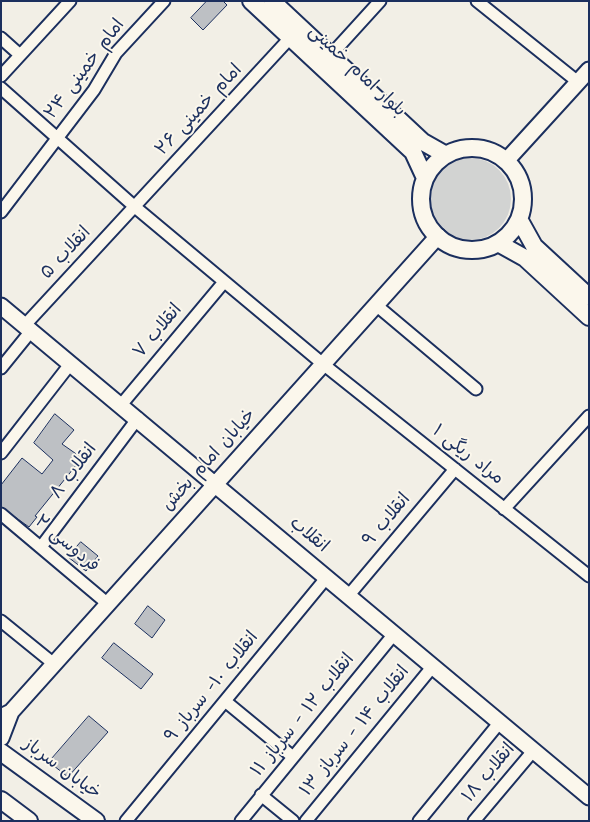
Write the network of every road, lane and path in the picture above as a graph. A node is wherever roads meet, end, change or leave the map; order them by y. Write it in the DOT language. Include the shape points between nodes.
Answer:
graph roads {
  1 [pos="70,1"];
  2 [pos="164,1"];
  3 [pos="251,1"];
  4 [pos="272,1"];
  5 [pos="380,1"];
  6 [pos="477,1"];
  7 [pos="1,38"];
  8 [pos="290,38"];
  9 [pos="20,55"];
  10 [pos="330,56"];
  11 [pos="589,70"];
  12 [pos="1,76"];
  13 [pos="578,82"];
  14 [pos="1,88"];
  15 [pos="58,138"];
  16 [pos="446,155"];
  17 [pos="506,161"];
  18 [pos="425,178"];
  19 [pos="134,207"];
  20 [pos="1,212"];
  21 [pos="519,219"];
  22 [pos="438,236"];
  23 [pos="498,243"];
  24 [pos="224,282"];
  25 [pos="589,297"];
  26 [pos="376,305"];
  27 [pos="1,306"];
  28 [pos="589,317"];
  29 [pos="28,328"];
  30 [pos="71,363"];
  31 [pos="323,364"];
  32 [pos="1,368"];
  33 [pos="476,389"];
  34 [pos="121,405"];
  35 [pos="589,416"];
  36 [pos="138,418"];
  37 [pos="1,453"];
  38 [pos="454,469"];
  39 [pos="216,483"];
  40 [pos="504,508"];
  41 [pos="1,514"];
  42 [pos="41,547"];
  43 [pos="589,576"];
  44 [pos="327,577"];
  45 [pos="349,595"];
  46 [pos="108,604"];
  47 [pos="1,621"];
  48 [pos="394,634"];
  49 [pos="54,664"];
  50 [pos="433,666"];
  51 [pos="225,701"];
  52 [pos="6,715"];
  53 [pos="500,722"];
  54 [pos="1,738"];
  55 [pos="533,750"];
  56 [pos="1,752"];
  57 [pos="293,757"];
  58 [pos="261,795"];
  59 [pos="589,797"];
  60 [pos="1,800"];
  61 [pos="30,821"];
  62 [pos="96,821"];
  63 [pos="126,821"];
  64 [pos="240,821"];
  65 [pos="293,821"];
  66 [pos="306,821"];
  67 [pos="419,821"];
  68 [pos="474,821"];
  1 -- 9 [label="street"];
  2 -- 15 [label="street, امام خمینی ۲۴" via="116,53 94,90"];
  3 -- 8 [label="main road, بلوار امام خمینی"];
  4 -- 10 [label="main road, بلوار امام خمینی"];
  5 -- 10 [label="street"];
  6 -- 13 [label="street"];
  7 -- 9 [label="street"];
  8 -- 18 [label="main road, بلوار امام خمینی" via="412,152"];
  8 -- 19 [label="street, امام خمینی ۲۶"];
  9 -- 12 [label="street"];
  10 -- 16 [label="main road, بلوار امام خمینی" via="423,142"];
  11 -- 13 [label="street"];
  13 -- 17 [label="street"];
  14 -- 15 [label="street, مراد ریگی ۱"];
  15 -- 19 [label="street, مراد ریگی ۱"];
  15 -- 20 [label="street, امام خمینی ۲۴"];
  16 -- 17 [label="main road" via="461,149 477,148 493,152"];
  16 -- 18 [label="main road" via="434,164"];
  17 -- 21 [label="main road" via="522,188 523,204"];
  18 -- 22 [label="main road" via="421,193 422,209"];
  19 -- 24 [label="street, مراد ریگی ۱"];
  19 -- 29 [label="street, انقلاب ۵"];
  21 -- 23 [label="main road"];
  21 -- 25 [label="main road" via="534,246"];
  22 -- 23 [label="main road" via="451,245 467,249"];
  22 -- 26 [label="street, خیابان امام بخش"];
  23 -- 28 [label="main road" via="525,258"];
  24 -- 31 [label="street, مراد ریگی ۱"];
  24 -- 34 [label="street, انقلاب ۷"];
  26 -- 31 [label="street, خیابان امام بخش"];
  26 -- 33 [label="street"];
  27 -- 29 [label="street, انقلاب"];
  29 -- 30 [label="street, انقلاب"];
  29 -- 32 [label="street, انقلاب ۵"];
  30 -- 34 [label="street, انقلاب"];
  30 -- 37 [label="street"];
  31 -- 38 [label="street, مراد ریگی ۱"];
  31 -- 39 [label="street, خیابان امام بخش"];
  34 -- 36 [label="street, انقلاب"];
  35 -- 40 [label="street"];
  36 -- 39 [label="street, انقلاب"];
  36 -- 42 [label="street, انقلاب ۸"];
  38 -- 40 [label="street, مراد ریگی ۱"];
  38 -- 45 [label="street, انقلاب ۹"];
  39 -- 44 [label="street, انقلاب"];
  39 -- 46 [label="street, خیابان امام بخش"];
  40 -- 43 [label="street, مراد ریگی ۱"];
  41 -- 42 [label="street, فردوسی ۲"];
  42 -- 46 [label="street, فردوسی ۲"];
  44 -- 45 [label="street, انقلاب"];
  44 -- 51 [label="street, انقلاب ۱۰- سرباز ۹"];
  45 -- 48 [label="street, انقلاب"];
  46 -- 49 [label="street, خیابان امام بخش"];
  47 -- 49 [label="street"];
  48 -- 50 [label="street, انقلاب"];
  48 -- 57 [label="street, انقلاب ۱۲ - سرباز ۱۱"];
  49 -- 52 [label="street, خیابان امام بخش"];
  50 -- 53 [label="street, انقلاب"];
  50 -- 66 [label="street, انقلاب ۱۴ - سرباز ۱۳"];
  51 -- 57 [label="street"];
  51 -- 63 [label="street, انقلاب ۱۰- سرباز ۹"];
  52 -- 54 [label="street"];
  53 -- 55 [label="street, انقلاب"];
  53 -- 67 [label="street"];
  55 -- 59 [label="street, انقلاب"];
  55 -- 68 [label="street, انقلاب ۱۸"];
  56 -- 62 [label="main road, خیابان سرباز"];
  57 -- 58 [label="street, انقلاب ۱۲ - سرباز ۱۱"];
  58 -- 64 [label="street, انقلاب ۱۲ - سرباز ۱۱"];
  58 -- 65 [label="street"];
  60 -- 61 [label="main road"];
}
